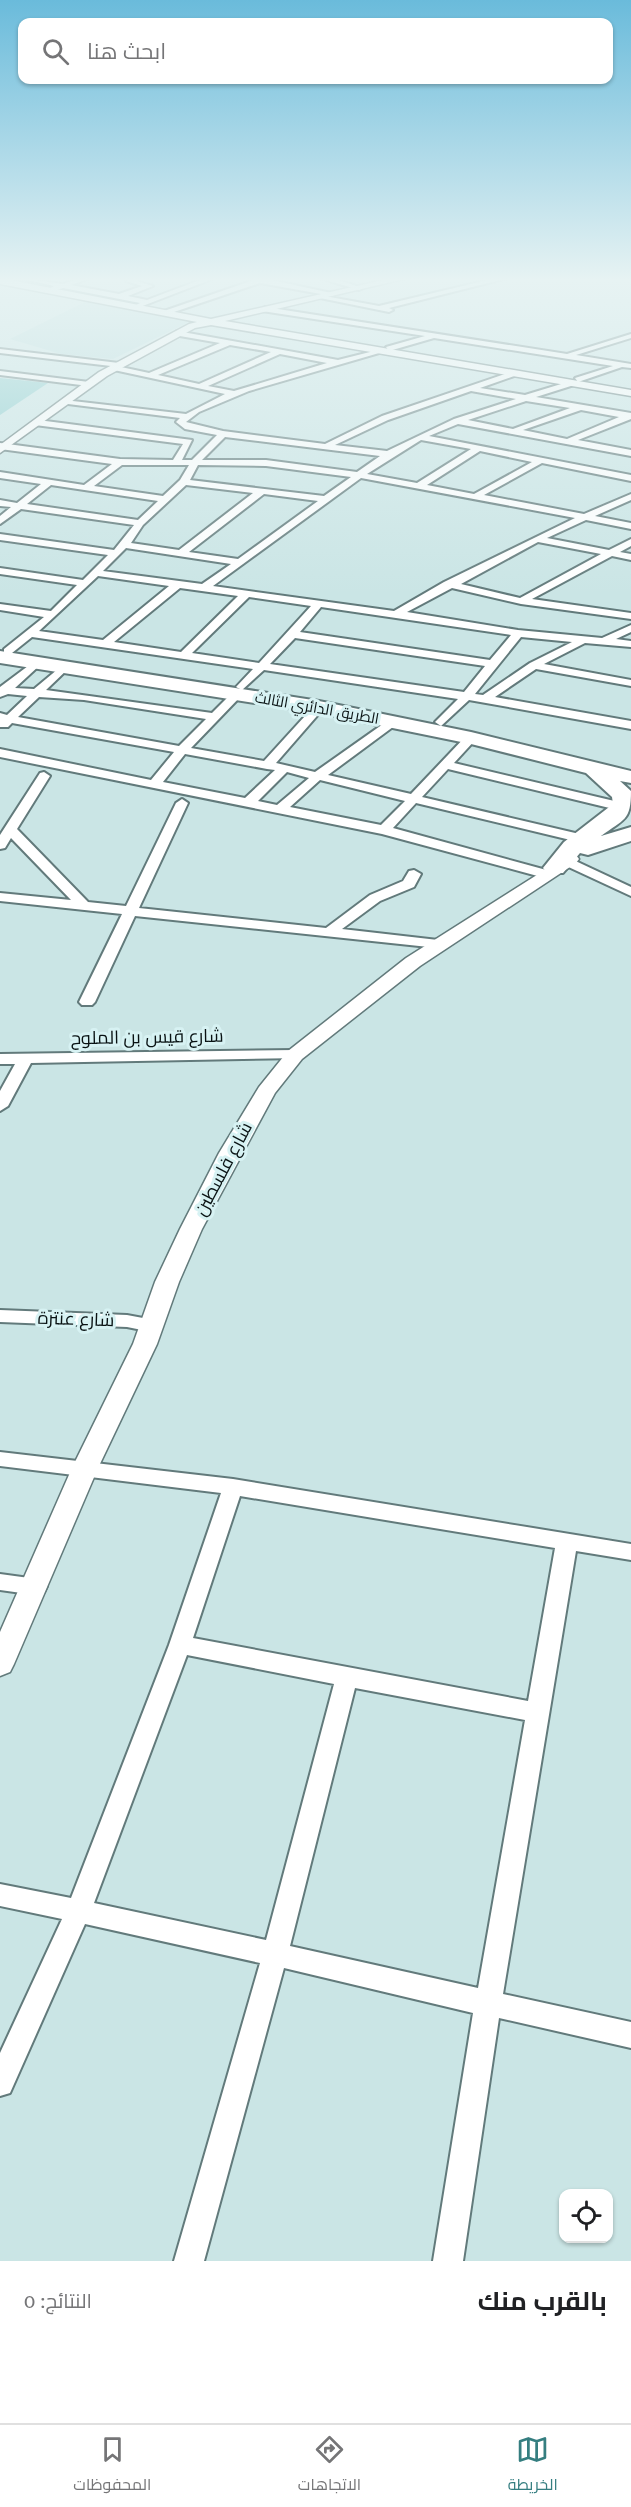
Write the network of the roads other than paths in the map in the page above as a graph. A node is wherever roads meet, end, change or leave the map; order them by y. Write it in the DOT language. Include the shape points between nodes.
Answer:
graph roads {
  1 [pos="85,384"];
  2 [pos="89,384"];
  3 [pos="187,384"];
  4 [pos="206,384"];
  5 [pos="269,384"];
  6 [pos="482,384"];
  7 [pos="567,384"];
  8 [pos="589,384"];
  9 [pos="200,386"];
  10 [pos="469,388"];
  11 [pos="631,391"];
  12 [pos="236,394"];
  13 [pos="524,398"];
  14 [pos="64,403"];
  15 [pos="580,407"];
  16 [pos="186,416"];
  17 [pos="630,416"];
  18 [pos="457,421"];
  19 [pos="38,423"];
  20 [pos="202,430"];
  21 [pos="514,431"];
  22 [pos="223,434"];
  23 [pos="419,436"];
  24 [pos="569,441"];
  25 [pos="189,442"];
  26 [pos="328,445"];
  27 [pos="1,448"];
  28 [pos="479,448"];
  29 [pos="388,454"];
  30 [pos="631,455"];
  31 [pos="542,460"];
  32 [pos="196,461"];
  33 [pos="620,461"];
  34 [pos="120,462"];
  35 [pos="175,463"];
  36 [pos="609,466"];
  37 [pos="598,471"];
  38 [pos="0,475"];
  39 [pos="360,475"];
  40 [pos="631,478"];
  41 [pos="49,482"];
  42 [pos="184,482"];
  43 [pos="419,486"];
  44 [pos="87,488"];
  45 [pos="262,491"];
  46 [pos="476,496"];
  47 [pos="631,497"];
  48 [pos="164,499"];
  49 [pos="327,499"];
  50 [pos="0,503"];
  51 [pos="18,506"];
  52 [pos="586,517"];
  53 [pos="0,521"];
  54 [pos="140,523"];
  55 [pos="631,526"];
  56 [pos="0,537"];
  57 [pos="537,539"];
  58 [pos="631,542"];
  59 [pos="120,549"];
  60 [pos="181,552"];
  61 [pos="611,552"];
  62 [pos="631,556"];
  63 [pos="240,562"];
  64 [pos="0,571"];
  65 [pos="96,573"];
  66 [pos="85,583"];
  67 [pos="447,584"];
  68 [pos="177,585"];
  69 [pos="205,587"];
  70 [pos="246,593"];
  71 [pos="521,601"];
  72 [pos="319,603"];
  73 [pos="0,607"];
  74 [pos="396,614"];
  75 [pos="53,615"];
  76 [pos="631,616"];
  77 [pos="631,628"];
  78 [pos="30,633"];
  79 [pos="518,633"];
  80 [pos="292,634"];
  81 [pos="583,640"];
  82 [pos="602,642"];
  83 [pos="105,644"];
  84 [pos="631,644"];
  85 [pos="3,653"];
  86 [pos="184,656"];
  87 [pos="36,663"];
  88 [pos="492,664"];
  89 [pos="534,664"];
  90 [pos="263,666"];
  91 [pos="64,667"];
  92 [pos="631,683"];
  93 [pos="239,691"];
  94 [pos="2,692"];
  95 [pos="34,693"];
  96 [pos="466,697"];
  97 [pos="485,699"];
  98 [pos="319,707"];
  99 [pos="216,717"];
  100 [pos="3,722"];
  101 [pos="393,722"];
  102 [pos="441,723"];
  103 [pos="631,725"];
  104 [pos="471,738"];
  105 [pos="182,750"];
  106 [pos="0,753"];
  107 [pos="267,765"];
  108 [pos="447,765"];
  109 [pos="590,766"];
  110 [pos="284,768"];
  111 [pos="631,768"];
  112 [pos="319,775"];
  113 [pos="44,776"];
  114 [pos="631,777"];
  115 [pos="156,782"];
  116 [pos="415,797"];
  117 [pos="250,801"];
  118 [pos="182,803"];
  119 [pos="282,808"];
  120 [pos="627,816"];
  121 [pos="11,830"];
  122 [pos="384,830"];
  123 [pos="631,834"];
  124 [pos="585,843"];
  125 [pos="0,845"];
  126 [pos="556,868"];
  127 [pos="414,874"];
  128 [pos="629,889"];
  129 [pos="0,897"];
  130 [pos="83,906"];
  131 [pos="130,910"];
  132 [pos="329,932"];
  133 [pos="438,944"];
  134 [pos="87,1002"];
  135 [pos="295,1055"];
  136 [pos="0,1059"];
  137 [pos="25,1059"];
  138 [pos="0,1106"];
  139 [pos="0,1316"];
  140 [pos="152,1326"];
  141 [pos="0,1459"];
  142 [pos="86,1468"];
  143 [pos="233,1487"];
  144 [pos="567,1542"];
  145 [pos="631,1552"];
  146 [pos="0,1582"];
  147 [pos="36,1586"];
  148 [pos="180,1645"];
  149 [pos="0,1664"];
  150 [pos="347,1676"];
  151 [pos="538,1713"];
  152 [pos="0,1895"];
  153 [pos="79,1910"];
  154 [pos="276,1952"];
  155 [pos="488,2004"];
  156 [pos="631,2035"];
  157 [pos="0,2083"];
  158 [pos="189,2261"];
  159 [pos="448,2261"];
  1 -- 2 [label="street"];
  2 -- 14 [label="street"];
  3 -- 9 [label="street"];
  4 -- 9 [label="street"];
  5 -- 12 [label="street"];
  6 -- 10 [label="street"];
  7 -- 13 [label="street"];
  8 -- 11 [label="street"];
  9 -- 12 [label="street"];
  10 -- 13 [label="street"];
  10 -- 26 [label="street" via="385,418"];
  12 -- 16 [label="street"];
  13 -- 15 [label="street"];
  13 -- 18 [label="street"];
  14 -- 16 [label="street"];
  14 -- 19 [label="street"];
  15 -- 17 [label="street"];
  15 -- 21 [label="street"];
  16 -- 20 [label="street" via="180,422 182,425"];
  17 -- 24 [label="street"];
  18 -- 21 [label="street"];
  18 -- 23 [label="street"];
  19 -- 25 [label="street"];
  19 -- 27 [label="street"];
  20 -- 22 [label="street"];
  20 -- 25 [label="street"];
  21 -- 24 [label="street"];
  22 -- 26 [label="street"];
  22 -- 32 [label="street"];
  23 -- 28 [label="street"];
  23 -- 29 [label="street"];
  24 -- 30 [label="street"];
  25 -- 35 [label="street"];
  26 -- 29 [label="street"];
  27 -- 34 [label="street"];
  28 -- 31 [label="street"];
  28 -- 43 [label="street"];
  29 -- 39 [label="street"];
  30 -- 33 [label="street"];
  31 -- 37 [label="street"];
  31 -- 46 [label="street"];
  32 -- 35 [label="street"];
  32 -- 39 [label="street" via="267,463"];
  32 -- 42 [label="street"];
  34 -- 35 [label="street"];
  34 -- 44 [label="street"];
  36 -- 37 [label="street"];
  37 -- 40 [label="street"];
  38 -- 41 [label="street"];
  39 -- 43 [label="street"];
  39 -- 49 [label="street"];
  41 -- 44 [label="street"];
  41 -- 51 [label="street"];
  42 -- 45 [label="street"];
  42 -- 48 [label="street"];
  43 -- 46 [label="street"];
  44 -- 48 [label="street"];
  45 -- 49 [label="street"];
  45 -- 60 [label="street"];
  46 -- 52 [label="street"];
  47 -- 52 [label="street"];
  48 -- 54 [label="street"];
  49 -- 63 [label="street"];
  50 -- 51 [label="street"];
  51 -- 53 [label="street"];
  51 -- 54 [label="street"];
  52 -- 55 [label="street"];
  52 -- 57 [label="street"];
  54 -- 59 [label="street"];
  56 -- 59 [label="street"];
  57 -- 61 [label="street"];
  57 -- 67 [label="street"];
  58 -- 61 [label="street"];
  59 -- 60 [label="street"];
  59 -- 65 [label="street"];
  60 -- 63 [label="street"];
  61 -- 62 [label="street"];
  61 -- 71 [label="street"];
  63 -- 69 [label="street"];
  64 -- 66 [label="street"];
  65 -- 66 [label="street"];
  65 -- 68 [label="street"];
  66 -- 75 [label="street"];
  67 -- 71 [label="street"];
  67 -- 74 [label="street"];
  68 -- 69 [label="street"];
  68 -- 83 [label="street"];
  69 -- 70 [label="street"];
  70 -- 72 [label="street"];
  70 -- 86 [label="street"];
  71 -- 76 [label="street"];
  72 -- 74 [label="street"];
  72 -- 80 [label="street"];
  73 -- 75 [label="street"];
  74 -- 79 [label="street"];
  75 -- 78 [label="street"];
  77 -- 82 [label="street"];
  78 -- 83 [label="street"];
  78 -- 85 [label="street"];
  79 -- 81 [label="street"];
  79 -- 88 [label="street"];
  80 -- 88 [label="street"];
  80 -- 90 [label="street"];
  81 -- 82 [label="street"];
  81 -- 89 [label="street"];
  82 -- 84 [label="street"];
  83 -- 86 [label="street"];
  85 -- 87 [label="highway, الطريق الدائري الثالث"];
  85 -- 93 [label="highway, الطريق الدائري الثالث"];
  86 -- 90 [label="street"];
  87 -- 91 [label="highway, الطريق الدائري الثالث"];
  87 -- 94 [label="street"];
  88 -- 96 [label="street"];
  89 -- 92 [label="street"];
  89 -- 97 [label="street"];
  90 -- 93 [label="street"];
  90 -- 96 [label="street"];
  91 -- 93 [label="highway, الطريق الدائري الثالث"];
  91 -- 95 [label="street"];
  93 -- 98 [label="highway, الطريق الدائري الثالث"];
  93 -- 99 [label="street"];
  93 -- 102 [label="highway, الطريق الدائري الثالث"];
  94 -- 95 [label="street"];
  95 -- 99 [label="street"];
  95 -- 100 [label="street"];
  96 -- 97 [label="street"];
  96 -- 102 [label="street"];
  97 -- 103 [label="street"];
  98 -- 101 [label="highway, الطريق الدائري الثالث"];
  98 -- 107 [label="street"];
  99 -- 105 [label="street"];
  100 -- 105 [label="street"];
  101 -- 104 [label="highway, الطريق الدائري الثالث"];
  101 -- 112 [label="street"];
  102 -- 111 [label="highway, الطريق الدائري الثالث"];
  104 -- 108 [label="street"];
  104 -- 109 [label="highway, الطريق الدائري الثالث"];
  105 -- 107 [label="street"];
  105 -- 115 [label="street"];
  106 -- 115 [label="street"];
  107 -- 110 [label="street"];
  108 -- 116 [label="street"];
  108 -- 120 [label="street"];
  109 -- 114 [label="highway, الطريق الدائري الثالث"];
  109 -- 120 [label="highway" via="623,795"];
  110 -- 112 [label="street"];
  110 -- 117 [label="street"];
  112 -- 116 [label="street"];
  112 -- 119 [label="street"];
  113 -- 121 [label="street"];
  115 -- 117 [label="street"];
  116 -- 122 [label="street"];
  116 -- 124 [label="street"];
  117 -- 119 [label="street"];
  118 -- 131 [label="street"];
  119 -- 122 [label="street"];
  120 -- 124 [label="highway"];
  121 -- 125 [label="street"];
  121 -- 130 [label="street"];
  122 -- 126 [label="street"];
  123 -- 124 [label="highway"];
  124 -- 126 [label="highway"];
  126 -- 128 [label="street"];
  126 -- 133 [label="street, شارع فلسطين"];
  127 -- 132 [label="street" via="409,884 375,898"];
  129 -- 130 [label="street"];
  130 -- 131 [label="street"];
  131 -- 132 [label="street"];
  131 -- 134 [label="street"];
  132 -- 133 [label="street"];
  133 -- 135 [label="street, شارع فلسطين"];
  135 -- 137 [label="street, شارع قيس بن الملوح"];
  135 -- 140 [label="street, شارع فلسطين" via="266,1091 230,1153 167,1282"];
  136 -- 137 [label="street, شارع قيس بن الملوح"];
  137 -- 138 [label="street"];
  139 -- 140 [label="street, شارع عنترة" via="127,1321"];
  140 -- 142 [label="street, شارع فلسطين"];
  141 -- 142 [label="street"];
  142 -- 143 [label="street"];
  142 -- 147 [label="street, شارع فلسطين"];
  143 -- 144 [label="street"];
  143 -- 148 [label="street"];
  144 -- 145 [label="street"];
  144 -- 151 [label="street"];
  146 -- 147 [label="street"];
  147 -- 149 [label="street, شارع فلسطين"];
  148 -- 150 [label="street"];
  148 -- 153 [label="street"];
  150 -- 151 [label="street"];
  150 -- 154 [label="street"];
  151 -- 155 [label="street"];
  152 -- 153 [label="street"];
  153 -- 154 [label="street"];
  153 -- 157 [label="street"];
  154 -- 155 [label="street"];
  154 -- 158 [label="street"];
  155 -- 156 [label="street"];
  155 -- 159 [label="street"];
}
